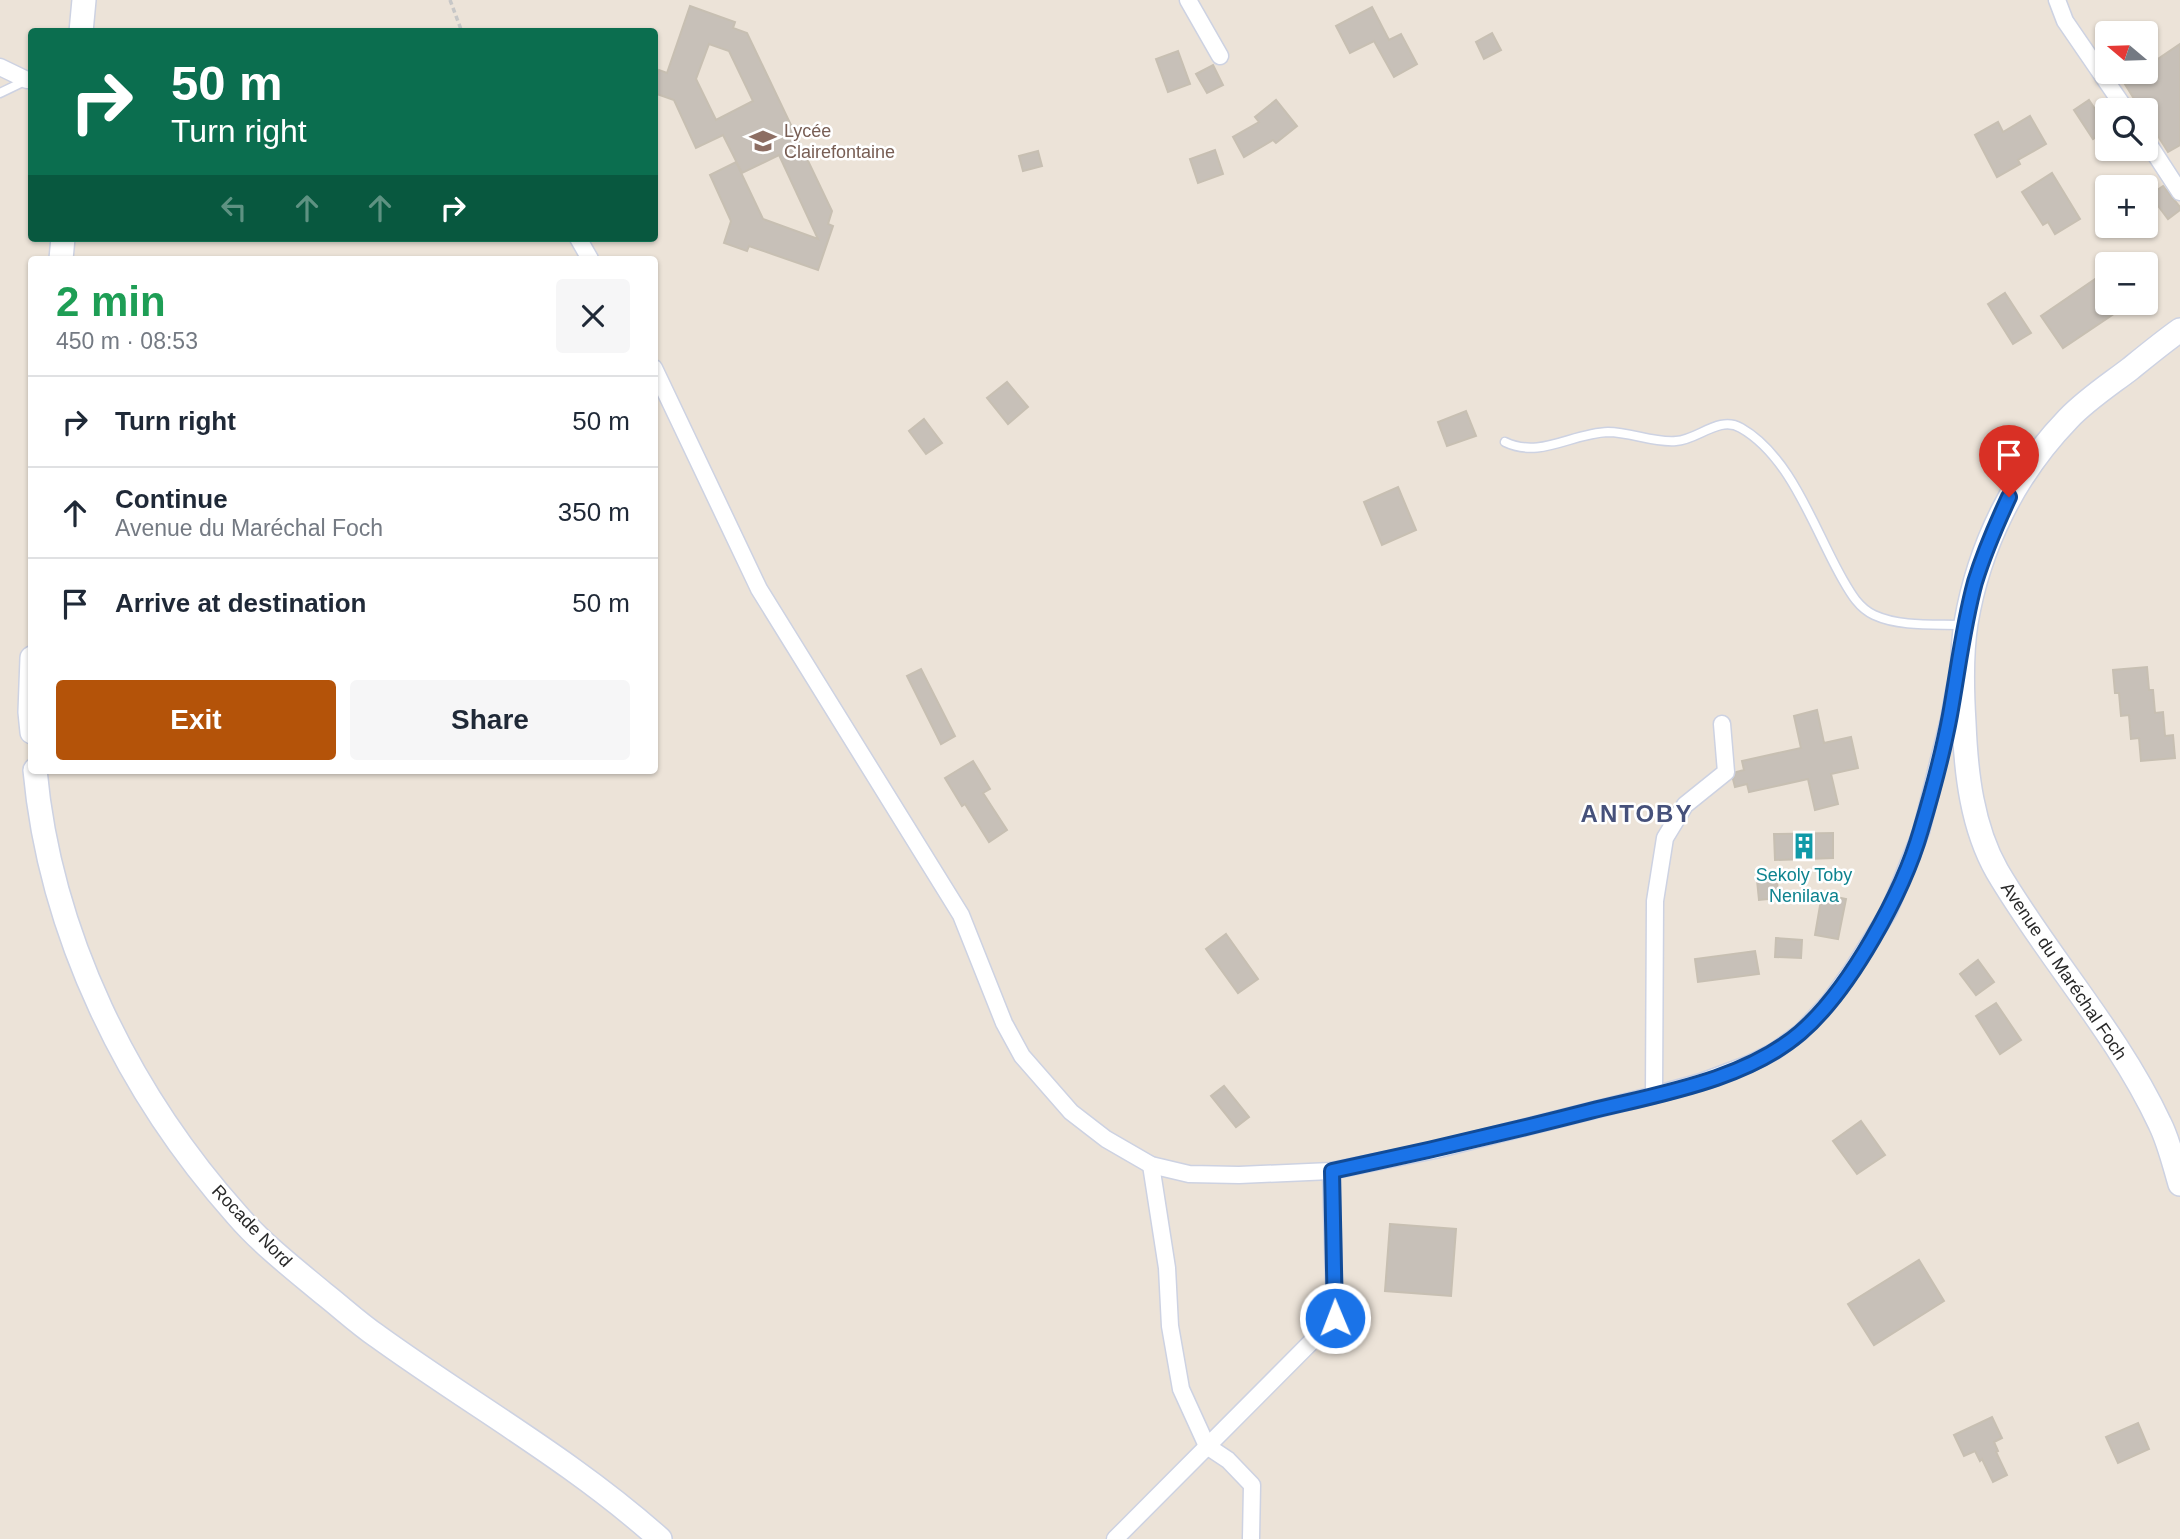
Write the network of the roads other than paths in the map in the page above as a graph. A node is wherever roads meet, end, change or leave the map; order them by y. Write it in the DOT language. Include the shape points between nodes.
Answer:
graph roads {
  1 [pos="84,0"];
  2 [pos="1188,0"];
  3 [pos="2057,0"];
  4 [pos="81,28"];
  5 [pos="1220,56"];
  6 [pos="0,67"];
  7 [pos="28,80"];
  8 [pos="28,80"];
  9 [pos="0,93"];
  10 [pos="2118,98"];
  11 [pos="2158,158"];
  12 [pos="2180,192"];
  13 [pos="2180,330"];
  14 [pos="658,376"];
  15 [pos="1505,442"];
  16 [pos="1966,625"];
  17 [pos="1722,724"];
  18 [pos="35,774"];
  19 [pos="1654,1095"];
  20 [pos="1151,1165"];
  21 [pos="1332,1171"];
  22 [pos="2180,1184"];
  23 [pos="1207,1446"];
  24 [pos="660,1539"];
  25 [pos="1115,1539"];
  26 [pos="1251,1539"];
  1 -- 4 [label="main road"];
  2 -- 5 [label="street"];
  3 -- 10 [label="street" via="2065,20"];
  6 -- 7 [label="street"];
  8 -- 9 [label="lane"];
  11 -- 12 [label="street"];
  13 -- 16 [label="main road, Avenue du Maréchal Foch" via="2070,417 2037,454 2009,497 1987,545"];
  14 -- 20 [label="street" via="759,589 961,915 1003,1023 1021,1056 1071,1112"];
  15 -- 16 [label="lane" via="1524,448 1544,447 1607,432 1675,442 1732,424 1758,440 1787,476 1860,606 1891,621"];
  16 -- 19 [label="street" via="1921,832 1889,911 1852,970 1801,1032 1775,1051 1701,1082"];
  16 -- 22 [label="main road, Avenue du Maréchal Foch" via="1965,752 1983,843 2038,936 2116,1044 2161,1125"];
  17 -- 19 [label="street" via="1726,772 1685,805 1665,838 1655,901"];
  18 -- 24 [label="main road, Rocade Nord" via="58,892 91,987 137,1081 204,1176 281,1258 375,1335 584,1476"];
  19 -- 21 [label="street"];
  20 -- 21 [label="street" via="1189,1174"];
  20 -- 23 [label="street" via="1181,1389"];
  21 -- 23 [label="street" via="1335,1318"];
  23 -- 25 [label="street"];
  23 -- 26 [label="street" via="1252,1485"];
}
